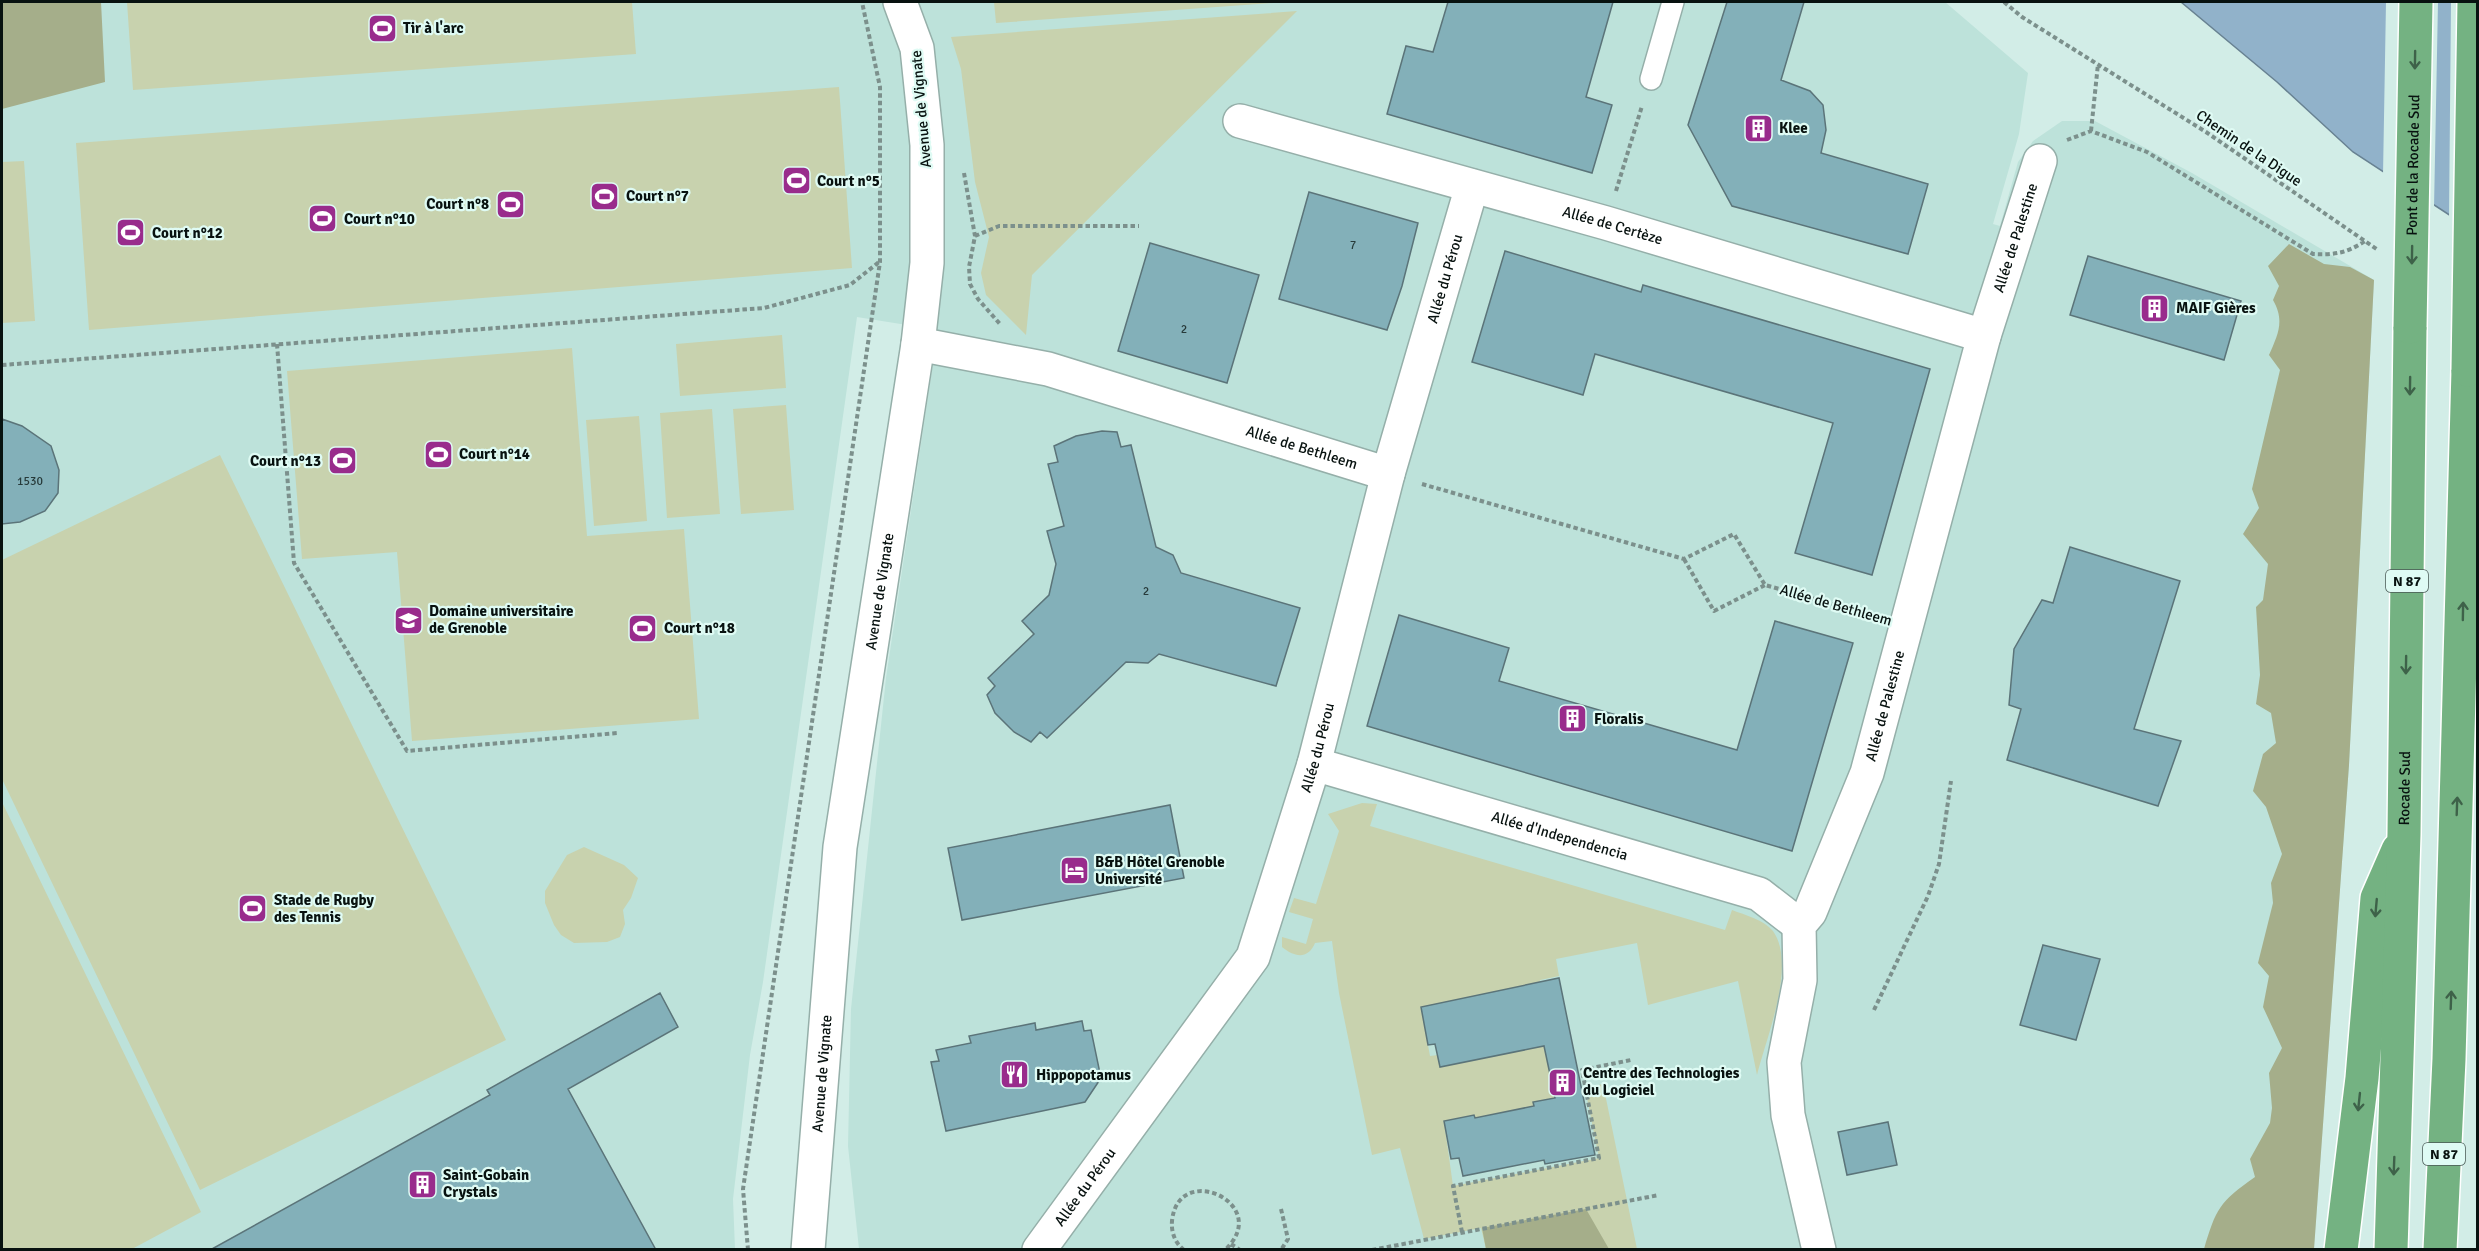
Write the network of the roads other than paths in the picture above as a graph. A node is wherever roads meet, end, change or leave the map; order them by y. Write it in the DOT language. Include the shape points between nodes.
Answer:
graph roads {
  1 [pos="900,2"];
  2 [pos="1673,2"];
  3 [pos="2416,2"];
  4 [pos="2475,2"];
  5 [pos="1651,79"];
  6 [pos="1240,121"];
  7 [pos="2040,160"];
  8 [pos="1472,186"];
  9 [pos="2410,327"];
  10 [pos="1984,336"];
  11 [pos="918,344"];
  12 [pos="1388,474"];
  13 [pos="1314,764"];
  14 [pos="2404,834"];
  15 [pos="1799,925"];
  16 [pos="2449,1059"];
  17 [pos="813,1185"];
  18 [pos="808,1250"];
  19 [pos="833,1250"];
  20 [pos="1039,1250"];
  21 [pos="1819,1250"];
  22 [pos="2341,1250"];
  23 [pos="2391,1250"];
  24 [pos="2440,1250"];
  25 [pos="2454,1250"];
  1 -- 11 [label="street, Avenue de Vignate" via="917,48 927,145 927,263"];
  2 -- 5 [label="lane"];
  3 -- 9 [label="highway, Pont de la Rocade Sud / N 87, one-way, bridge"];
  16 -- 4 [label="highway, N 87, one-way, bridge"];
  6 -- 8 [label="street, Allée de Certèze"];
  7 -- 10 [label="street, Allée de Palestine"];
  8 -- 10 [label="street, Allée de Certèze"];
  8 -- 12 [label="street, Allée du Pérou"];
  9 -- 14 [label="highway, Rocade Sud / N 87, one-way"];
  10 -- 15 [label="street, Allée de Palestine" via="1867,773 1810,912"];
  11 -- 12 [label="street, Allée de Bethleem" via="1047,369"];
  11 -- 17 [label="street, Avenue de Vignate" via="840,847"];
  12 -- 13 [label="street, Allée du Pérou"];
  13 -- 15 [label="street, Allée d'Independencia" via="1759,894"];
  13 -- 20 [label="street, Allée du Pérou" via="1252,957"];
  14 -- 22 [label="highway, one-way" via="2377,898 2362,1078"];
  14 -- 23 [label="highway, Rocade Sud / N 87, one-way"];
  15 -- 21 [label="street" via="1800,980 1785,1062 1786,1083 1788,1115"];
  16 -- 24 [label="highway, N 87"];
  16 -- 25 [label="highway"];
  17 -- 18 [label="street, Avenue de Vignate"];
  17 -- 19 [label="street, Avenue de Vignate"];
}
